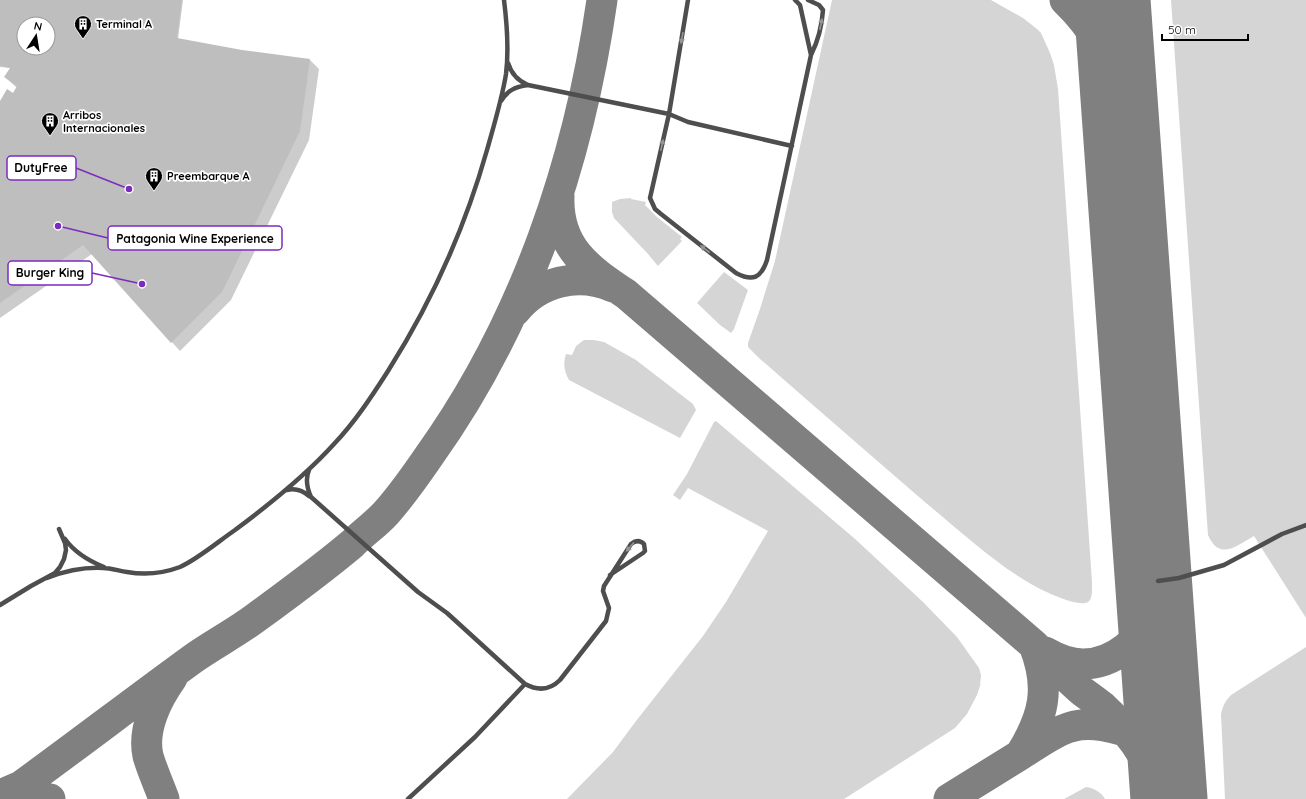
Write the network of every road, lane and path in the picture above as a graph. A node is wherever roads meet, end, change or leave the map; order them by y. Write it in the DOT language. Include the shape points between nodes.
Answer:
graph roads {
  1 [pos="504,0"];
  2 [pos="688,0"];
  3 [pos="795,0"];
  4 [pos="808,0"];
  5 [pos="811,55"];
  6 [pos="507,59"];
  7 [pos="528,85"];
  8 [pos="499,106"];
  9 [pos="669,114"];
  10 [pos="792,146"];
  11 [pos="311,467"];
  12 [pos="286,490"];
  13 [pos="311,496"];
  14 [pos="1306,525"];
  15 [pos="117,569"];
  16 [pos="610,575"];
  17 [pos="47,578"];
  18 [pos="1158,581"];
  19 [pos="0,605"];
  20 [pos="525,684"];
  21 [pos="409,799"];
  1 -- 6 [label="lane"];
  2 -- 9 [label="lane, one-way"];
  3 -- 5 [label="lane" via="800,5"];
  5 -- 4 [label="lane, one-way" via="817,44 823,10"];
  5 -- 10 [label="lane"];
  6 -- 7 [label="lane" via="516,78"];
  6 -- 8 [label="lane"];
  7 -- 8 [label="lane" via="512,90"];
  7 -- 9 [label="lane"];
  8 -- 11 [label="lane" via="468,210 429,298 402,349 356,418 335,444"];
  9 -- 10 [label="lane" via="688,122"];
  10 -- 9 [label="lane, one-way" via="764,269 756,277 744,277 661,214 652,204 650,198"];
  11 -- 12 [label="lane"];
  11 -- 13 [label="lane" via="307,483"];
  12 -- 13 [label="lane" via="298,490"];
  12 -- 15 [label="lane" via="192,561 180,567 138,574"];
  13 -- 20 [label="lane"];
  14 -- 18 [label="lane" via="1282,534 1224,564 1179,578"];
  15 -- 17 [label="lane" via="70,570"];
  15 -- 17 [label="lane" via="104,567 84,557 67,541 59,529 66,543 64,559 55,573"];
  16 -- 16 [label="lane, one-way" via="643,553 644,544 638,541 631,544"];
  16 -- 20 [label="lane" via="603,590 608,601 608,613 598,632 556,684 543,689 531,688"];
  17 -- 19 [label="lane"];
  20 -- 21 [label="lane" via="475,737"];
}
